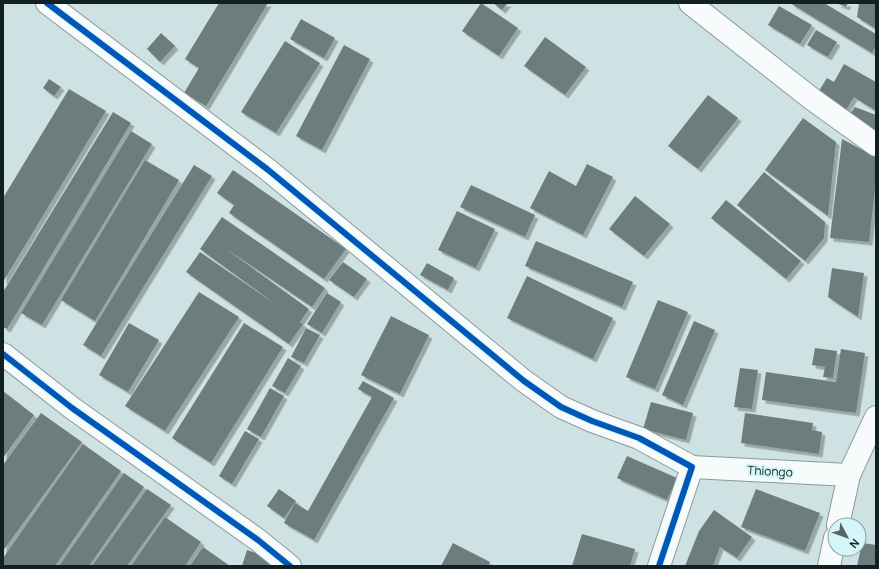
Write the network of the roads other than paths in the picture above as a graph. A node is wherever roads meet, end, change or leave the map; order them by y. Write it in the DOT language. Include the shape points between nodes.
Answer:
graph roads {
  1 [pos="47,3"];
  2 [pos="690,3"];
  3 [pos="876,145"];
  4 [pos="3,354"];
  5 [pos="876,417"];
  6 [pos="692,467"];
  7 [pos="849,475"];
  8 [pos="840,517"];
  9 [pos="290,566"];
  10 [pos="659,566"];
  1 -- 6 [label="street" via="266,170 524,381 562,407 639,438"];
  2 -- 3 [label="street" via="812,99"];
  4 -- 9 [label="street" via="72,408 258,540"];
  5 -- 7 [label="street"];
  6 -- 7 [label="street, Thiongo"];
  6 -- 10 [label="street"];
  7 -- 8 [label="street"];
}
